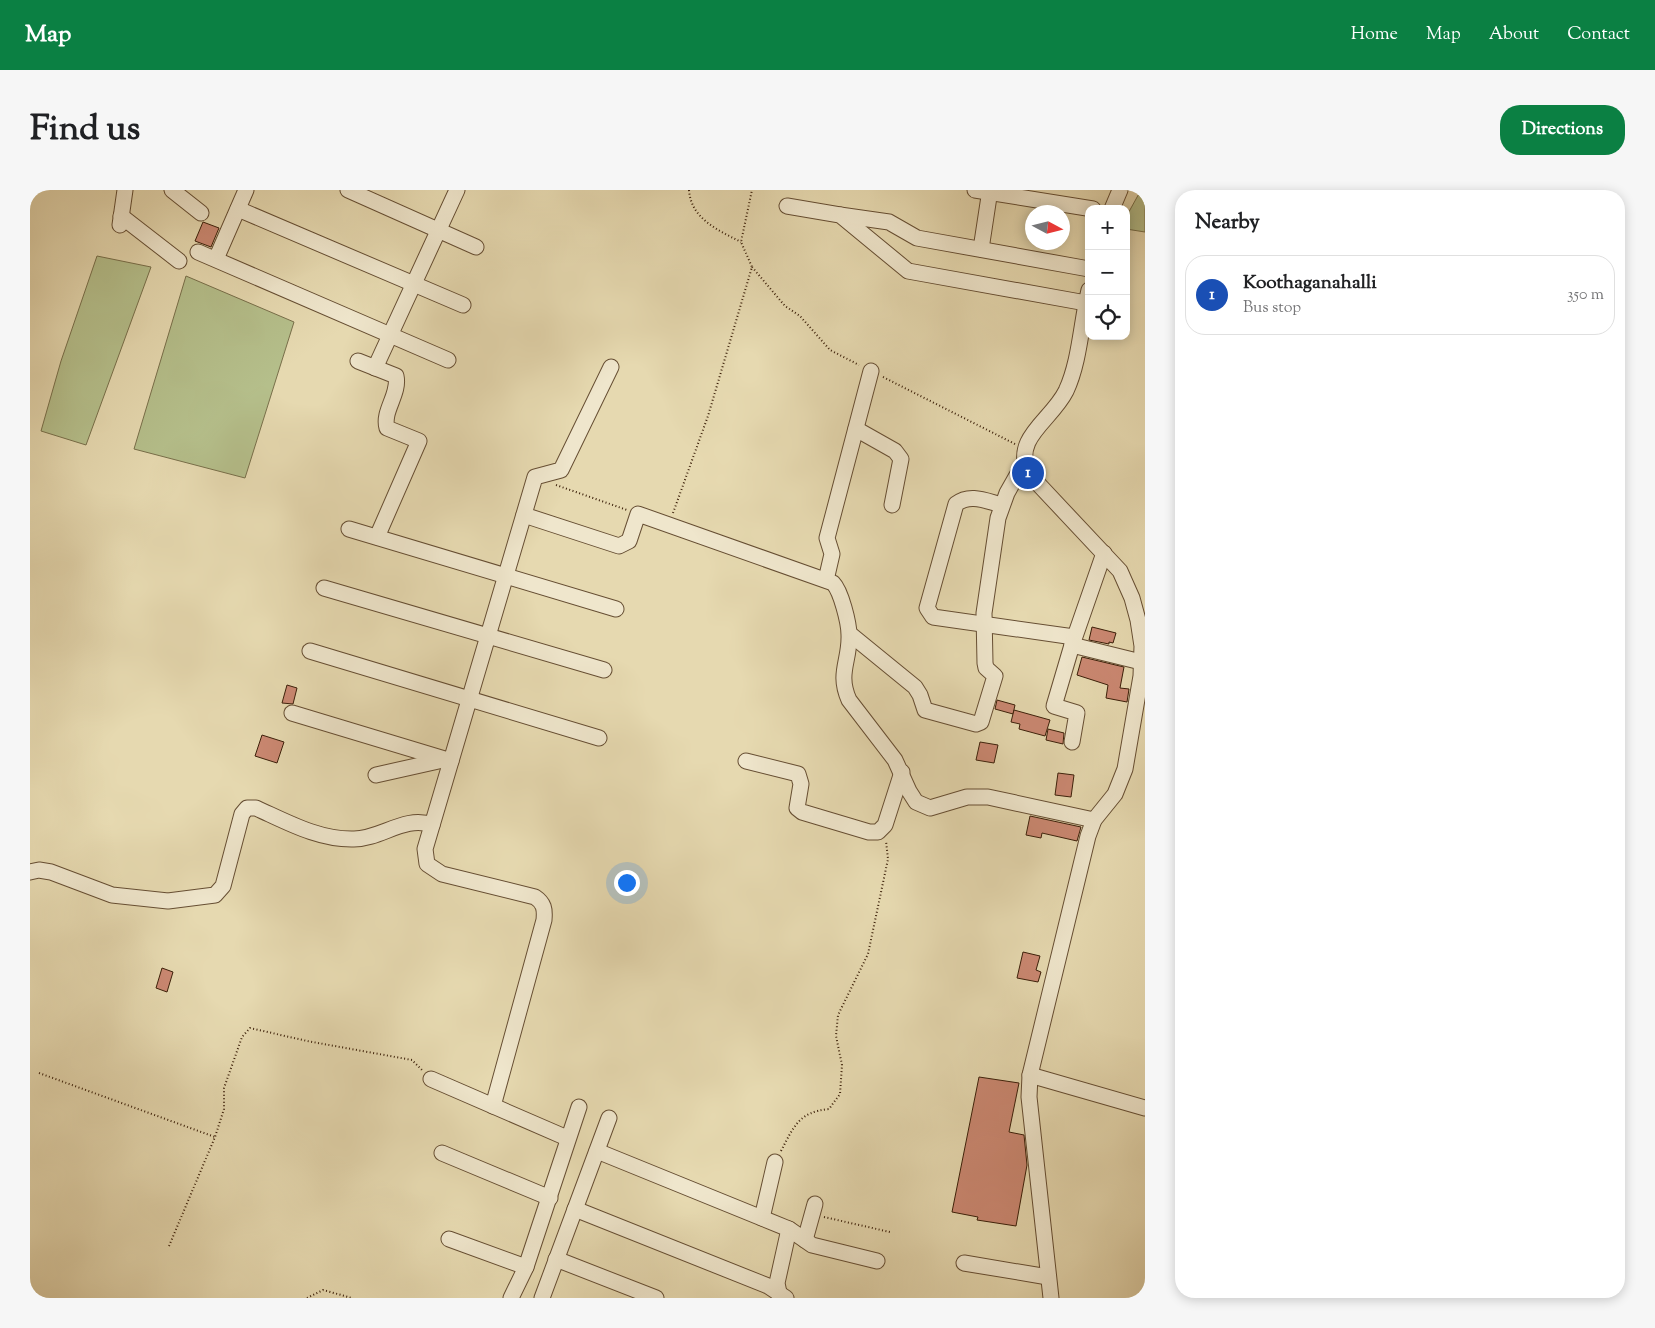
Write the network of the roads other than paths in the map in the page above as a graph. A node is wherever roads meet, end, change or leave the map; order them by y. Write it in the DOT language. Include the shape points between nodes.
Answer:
graph roads {
  1 [pos="125,190"];
  2 [pos="172,190"];
  3 [pos="246,190"];
  4 [pos="348,190"];
  5 [pos="456,190"];
  6 [pos="1120,190"];
  7 [pos="985,191"];
  8 [pos="1114,205"];
  9 [pos="787,206"];
  10 [pos="1085,208"];
  11 [pos="238,209"];
  12 [pos="201,214"];
  13 [pos="840,215"];
  14 [pos="438,230"];
  15 [pos="476,247"];
  16 [pos="981,249"];
  17 [pos="198,252"];
  18 [pos="216,260"];
  19 [pos="178,261"];
  20 [pos="1085,268"];
  21 [pos="414,284"];
  22 [pos="1085,297"];
  23 [pos="463,305"];
  24 [pos="1085,308"];
  25 [pos="390,335"];
  26 [pos="448,360"];
  27 [pos="358,361"];
  28 [pos="611,367"];
  29 [pos="376,368"];
  30 [pos="871,371"];
  31 [pos="856,429"];
  32 [pos="1024,464"];
  33 [pos="892,505"];
  34 [pos="1002,505"];
  35 [pos="524,515"];
  36 [pos="349,528"];
  37 [pos="377,537"];
  38 [pos="1104,553"];
  39 [pos="506,576"];
  40 [pos="826,580"];
  41 [pos="324,588"];
  42 [pos="616,609"];
  43 [pos="1141,616"];
  44 [pos="984,623"];
  45 [pos="850,634"];
  46 [pos="488,636"];
  47 [pos="1073,641"];
  48 [pos="310,651"];
  49 [pos="1141,662"];
  50 [pos="604,670"];
  51 [pos="469,699"];
  52 [pos="292,713"];
  53 [pos="599,738"];
  54 [pos="1072,742"];
  55 [pos="448,760"];
  56 [pos="746,761"];
  57 [pos="902,772"];
  58 [pos="376,775"];
  59 [pos="1094,820"];
  60 [pos="432,825"];
  61 [pos="30,872"];
  62 [pos="1030,1074"];
  63 [pos="431,1078"];
  64 [pos="493,1106"];
  65 [pos="579,1107"];
  66 [pos="1145,1108"];
  67 [pos="609,1118"];
  68 [pos="567,1138"];
  69 [pos="597,1151"];
  70 [pos="442,1153"];
  71 [pos="775,1162"];
  72 [pos="550,1198"];
  73 [pos="575,1209"];
  74 [pos="814,1209"];
  75 [pos="762,1218"];
  76 [pos="789,1229"];
  77 [pos="449,1238"];
  78 [pos="805,1240"];
  79 [pos="556,1258"];
  80 [pos="877,1261"];
  81 [pos="964,1263"];
  82 [pos="526,1267"];
  83 [pos="1048,1277"];
  84 [pos="782,1296"];
  85 [pos="511,1298"];
  86 [pos="542,1298"];
  87 [pos="656,1298"];
  88 [pos="1051,1298"];
  1 -- 19 [label="street" via="120,220"];
  2 -- 12 [label="street"];
  3 -- 11 [label="street"];
  4 -- 14 [label="street"];
  5 -- 14 [label="street"];
  6 -- 8 [label="street"];
  7 -- 10 [label="street"];
  7 -- 16 [label="street"];
  9 -- 13 [label="street"];
  11 -- 18 [label="street"];
  11 -- 21 [label="street"];
  13 -- 16 [label="street" via="889,222 917,238"];
  13 -- 22 [label="street" via="908,271"];
  14 -- 15 [label="street"];
  14 -- 21 [label="street"];
  16 -- 20 [label="street"];
  17 -- 18 [label="street"];
  18 -- 25 [label="street"];
  21 -- 23 [label="street"];
  21 -- 25 [label="street"];
  24 -- 32 [label="street" via="1073,372 1065,392 1024,449"];
  25 -- 26 [label="street"];
  25 -- 29 [label="street"];
  27 -- 29 [label="street"];
  28 -- 35 [label="street" via="561,470 535,477"];
  29 -- 37 [label="street" via="396,376 398,384 385,421 387,428 418,441"];
  30 -- 31 [label="street"];
  31 -- 33 [label="street" via="895,451 900,459"];
  31 -- 40 [label="street" via="827,538 832,554"];
  32 -- 34 [label="street"];
  32 -- 38 [label="street" via="1028,474"];
  34 -- 44 [label="street"];
  34 -- 44 [label="street" via="972,497 956,504 927,608 933,617"];
  35 -- 39 [label="street"];
  35 -- 40 [label="street" via="619,546 629,541 638,514"];
  36 -- 37 [label="street"];
  37 -- 39 [label="street"];
  38 -- 43 [label="street" via="1120,571"];
  38 -- 47 [label="street"];
  39 -- 42 [label="street"];
  39 -- 46 [label="street"];
  40 -- 45 [label="street" via="837,587"];
  41 -- 46 [label="street"];
  43 -- 49 [label="street"];
  44 -- 45 [label="street" via="986,668 995,676 981,722 976,724 926,710 915,687"];
  44 -- 47 [label="street"];
  45 -- 57 [label="street" via="843,671 845,691"];
  46 -- 50 [label="street"];
  46 -- 51 [label="street"];
  47 -- 49 [label="street"];
  47 -- 54 [label="street" via="1054,706 1077,713"];
  48 -- 51 [label="street"];
  49 -- 59 [label="street" via="1125,769 1115,794"];
  51 -- 53 [label="street"];
  51 -- 55 [label="street"];
  52 -- 55 [label="street"];
  55 -- 58 [label="street"];
  55 -- 60 [label="street"];
  56 -- 57 [label="street" via="798,774 801,784 797,808 807,815 869,832 878,832 885,825"];
  57 -- 59 [label="street" via="908,792 916,802 930,808 967,797 988,797"];
  59 -- 62 [label="street"];
  60 -- 61 [label="street" via="424,822 406,824 355,839 312,833 256,808 247,808 242,814 223,886 215,895 168,901 112,895 51,872"];
  60 -- 64 [label="street" via="425,849 427,864 442,874 535,897 545,910"];
  62 -- 66 [label="street"];
  62 -- 83 [label="street"];
  63 -- 64 [label="street"];
  64 -- 68 [label="street"];
  65 -- 68 [label="street"];
  67 -- 69 [label="street"];
  68 -- 72 [label="street"];
  69 -- 73 [label="street"];
  69 -- 75 [label="street"];
  70 -- 72 [label="street"];
  71 -- 75 [label="street"];
  72 -- 82 [label="street"];
  73 -- 79 [label="street"];
  73 -- 84 [label="street" via="768,1286"];
  74 -- 78 [label="street"];
  75 -- 76 [label="street"];
  76 -- 78 [label="street"];
  76 -- 84 [label="street" via="777,1283"];
  77 -- 82 [label="street"];
  78 -- 80 [label="street" via="812,1245"];
  79 -- 86 [label="street"];
  79 -- 87 [label="street"];
  81 -- 83 [label="street"];
  82 -- 85 [label="street"];
  83 -- 88 [label="street"];
}
